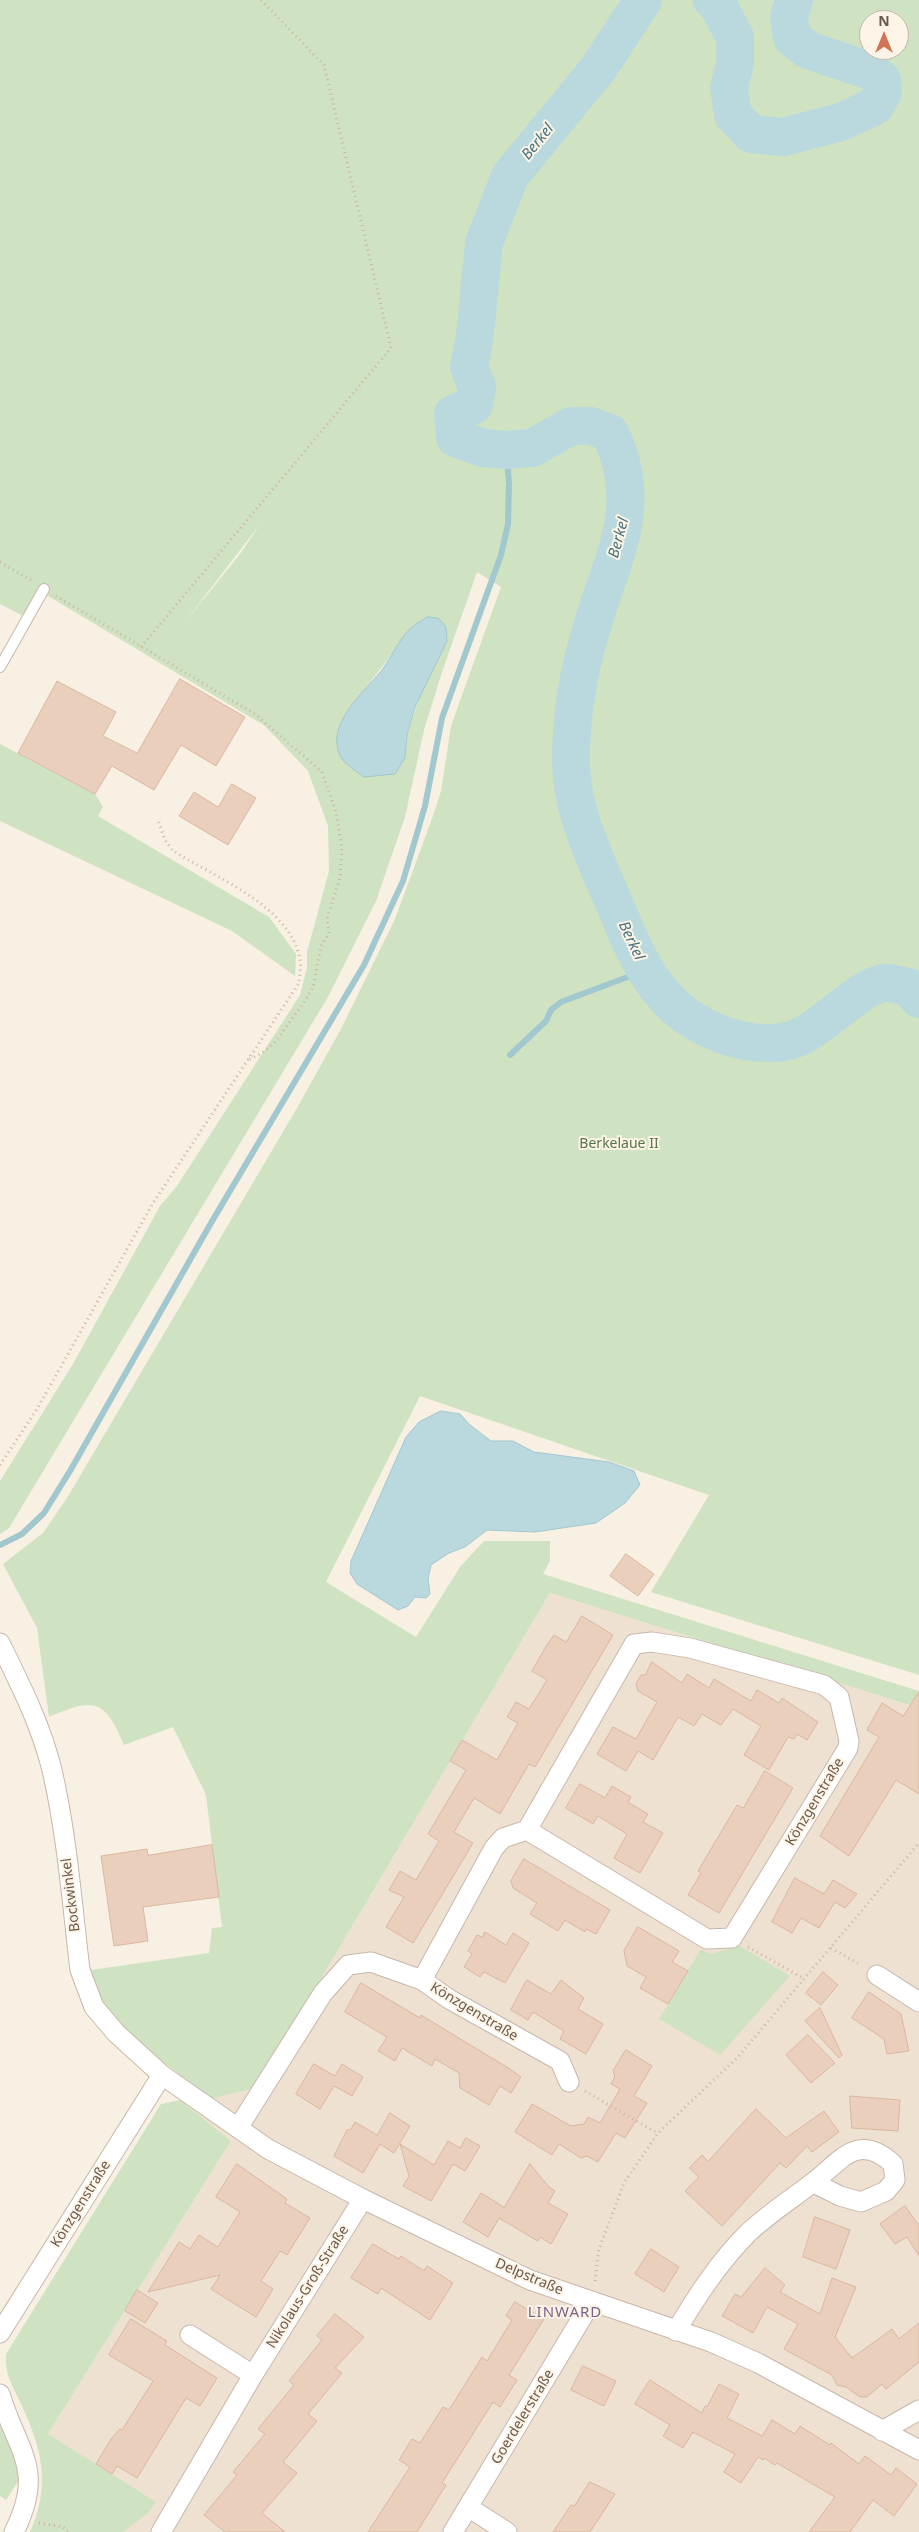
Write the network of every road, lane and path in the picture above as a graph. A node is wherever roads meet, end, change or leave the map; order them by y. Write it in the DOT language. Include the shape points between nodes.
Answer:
graph roads {
  1 [pos="261,0"];
  2 [pos="0,562"];
  3 [pos="44,589"];
  4 [pos="141,647"];
  5 [pos="0,667"];
  6 [pos="158,820"];
  7 [pos="246,1061"];
  8 [pos="0,1465"];
  9 [pos="0,1642"];
  10 [pos="527,1830"];
  11 [pos="919,1843"];
  12 [pos="732,1938"];
  13 [pos="832,1948"];
  14 [pos="877,1975"];
  15 [pos="803,1978"];
  16 [pos="422,1980"];
  17 [pos="919,2002"];
  18 [pos="162,2075"];
  19 [pos="569,2082"];
  20 [pos="206,2104"];
  21 [pos="238,2128"];
  22 [pos="658,2133"];
  23 [pos="814,2183"];
  24 [pos="362,2199"];
  25 [pos="592,2301"];
  26 [pos="676,2331"];
  27 [pos="0,2334"];
  28 [pos="190,2335"];
  29 [pos="253,2376"];
  30 [pos="0,2394"];
  31 [pos="919,2410"];
  32 [pos="882,2431"];
  33 [pos="919,2450"];
  34 [pos="468,2507"];
  35 [pos="16,2528"];
  36 [pos="68,2532"];
  37 [pos="160,2532"];
  38 [pos="453,2532"];
  39 [pos="507,2532"];
  1 -- 4 [label="path" via="324,65 391,348"];
  2 -- 3 [label="path"];
  3 -- 4 [label="path"];
  3 -- 5 [label="lane"];
  4 -- 7 [label="path" via="255,714 322,772 336,812 342,847 340,878 327,919 328,933 321,946 313,987 276,1042 262,1054"];
  6 -- 7 [label="path" via="172,850 253,898 279,919 289,933 300,960 299,983"];
  7 -- 8 [label="path" via="153,1203 37,1410"];
  9 -- 18 [label="street, Bockwinkel" via="34,1714 52,1769 84,1985 94,2007"];
  10 -- 12 [label="street" via="707,1939"];
  10 -- 12 [label="street, Könzgenstraße" via="634,1644 652,1642 690,1648 824,1685 839,1697 848,1748"];
  10 -- 16 [label="street, Könzgenstraße" via="503,1838 494,1848"];
  11 -- 13 [label="path"];
  12 -- 15 [label="path"];
  13 -- 14 [label="path"];
  13 -- 15 [label="path"];
  14 -- 17 [label="street"];
  15 -- 22 [label="path" via="737,2058"];
  16 -- 19 [label="street, Könzgenstraße" via="449,1999 560,2061"];
  16 -- 21 [label="street, Könzgenstraße" via="371,1962 348,1965 323,1993"];
  18 -- 20 [label="street, Bockwinkel"];
  18 -- 27 [label="street, Könzgenstraße"];
  19 -- 22 [label="path"];
  20 -- 21 [label="street, Delpstraße"];
  21 -- 24 [label="street, Delpstraße" via="268,2149"];
  22 -- 25 [label="path" via="624,2183 599,2249"];
  23 -- 26 [label="street" via="774,2211 726,2256"];
  24 -- 25 [label="street, Delpstraße" via="530,2280"];
  24 -- 29 [label="street, Nikolaus-Groß-Straße"];
  25 -- 26 [label="street, Delpstraße"];
  25 -- 34 [label="street, Goerdelerstraße"];
  26 -- 32 [label="street, Delpstraße" via="711,2342 758,2364"];
  28 -- 29 [label="street"];
  29 -- 37 [label="street, Nikolaus-Groß-Straße"];
  30 -- 35 [label="street" via="30,2473 26,2509"];
  31 -- 32 [label="street"];
  32 -- 33 [label="street, Delpstraße"];
  34 -- 38 [label="street, Goerdelerstraße"];
  34 -- 39 [label="street"];
  35 -- 36 [label="path" via="53,2524"];
}
